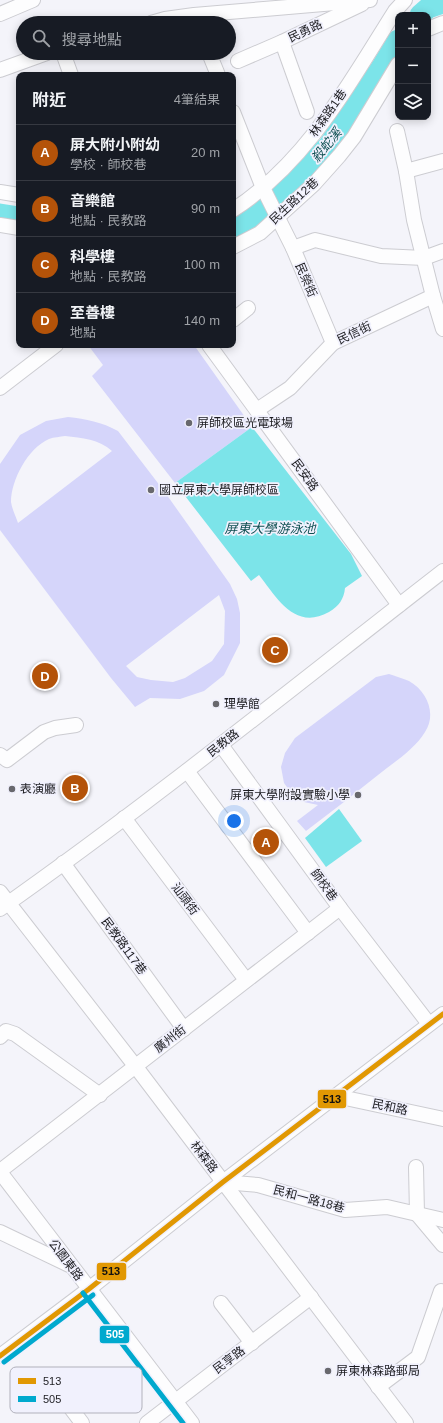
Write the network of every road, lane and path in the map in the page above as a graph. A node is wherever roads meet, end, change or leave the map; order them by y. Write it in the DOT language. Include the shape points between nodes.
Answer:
graph roads {
  1 [pos="33,0"];
  2 [pos="370,0"];
  3 [pos="405,0"];
  4 [pos="310,3"];
  5 [pos="0,14"];
  6 [pos="217,16"];
  7 [pos="443,23"];
  8 [pos="431,28"];
  9 [pos="282,42"];
  10 [pos="28,60"];
  11 [pos="66,60"];
  12 [pos="213,60"];
  13 [pos="238,61"];
  14 [pos="395,69"];
  15 [pos="0,70"];
  16 [pos="71,72"];
  17 [pos="217,72"];
  18 [pos="307,112"];
  19 [pos="236,120"];
  20 [pos="397,131"];
  21 [pos="443,161"];
  22 [pos="406,171"];
  23 [pos="263,188"];
  24 [pos="0,192"];
  25 [pos="16,195"];
  26 [pos="236,208"];
  27 [pos="277,218"];
  28 [pos="0,225"];
  29 [pos="16,228"];
  30 [pos="236,245"];
  31 [pos="293,248"];
  32 [pos="443,251"];
  33 [pos="424,258"];
  34 [pos="433,296"];
  35 [pos="248,308"];
  36 [pos="236,318"];
  37 [pos="443,329"];
  38 [pos="333,343"];
  39 [pos="52,348"];
  40 [pos="211,348"];
  41 [pos="0,388"];
  42 [pos="257,410"];
  43 [pos="443,571"];
  44 [pos="399,605"];
  45 [pos="76,725"];
  46 [pos="221,745"];
  47 [pos="0,755"];
  48 [pos="187,771"];
  49 [pos="124,818"];
  50 [pos="63,864"];
  51 [pos="3,902"];
  52 [pos="340,908"];
  53 [pos="308,933"];
  54 [pos="246,980"];
  55 [pos="443,1014"];
  56 [pos="429,1024"];
  57 [pos="184,1029"];
  58 [pos="0,1037"];
  59 [pos="136,1067"];
  60 [pos="100,1095"];
  61 [pos="336,1096"];
  62 [pos="443,1119"];
  63 [pos="416,1166"];
  64 [pos="0,1172"];
  65 [pos="223,1182"];
  66 [pos="417,1214"];
  67 [pos="443,1220"];
  68 [pos="0,1232"];
  69 [pos="443,1245"];
  70 [pos="71,1266"];
  71 [pos="88,1289"];
  72 [pos="441,1291"];
  73 [pos="311,1297"];
  74 [pos="221,1303"];
  75 [pos="252,1343"];
  76 [pos="0,1356"];
  77 [pos="378,1387"];
  78 [pos="175,1401"];
  79 [pos="74,1413"];
  80 [pos="82,1423"];
  81 [pos="147,1423"];
  82 [pos="192,1423"];
  83 [pos="406,1423"];
  1 -- 5 [label="street"];
  2 -- 4 [label="street, 民勇路"];
  2 -- 9 [label="street, 民勇路"];
  3 -- 23 [label="street, 林森路1巷" via="314,135"];
  4 -- 6 [label="street, 民勇路"];
  7 -- 8 [label="street"];
  9 -- 13 [label="street, 民勇路"];
  9 -- 18 [label="street"];
  10 -- 15 [label="street"];
  11 -- 16 [label="street"];
  12 -- 17 [label="street"];
  14 -- 27 [label="street, 民生路12巷" via="354,137 339,156 314,184"];
  19 -- 23 [label="street"];
  20 -- 22 [label="street"];
  21 -- 22 [label="street"];
  22 -- 33 [label="street" via="414,220"];
  23 -- 26 [label="street, 林森路1巷"];
  23 -- 27 [label="street, 民榮街"];
  24 -- 25 [label="street"];
  27 -- 30 [label="street, 民生路12巷" via="260,233"];
  27 -- 31 [label="street, 民榮街"];
  28 -- 29 [label="street"];
  31 -- 33 [label="street" via="315,240 381,256"];
  31 -- 38 [label="street, 民榮街"];
  32 -- 33 [label="street"];
  33 -- 34 [label="street"];
  34 -- 37 [label="street"];
  34 -- 38 [label="street, 民信街"];
  35 -- 36 [label="street"];
  38 -- 42 [label="street, 民信街" via="290,388"];
  39 -- 41 [label="street"];
  40 -- 42 [label="street, 民安路"];
  42 -- 44 [label="street, 民安路"];
  43 -- 44 [label="street, 民教路"];
  44 -- 46 [label="street, 民教路"];
  45 -- 47 [label="street" via="44,732 7,760"];
  46 -- 48 [label="street, 民教路"];
  46 -- 52 [label="street, 師校巷"];
  48 -- 49 [label="street, 民教路"];
  48 -- 53 [label="street"];
  49 -- 50 [label="street, 民教路"];
  49 -- 54 [label="street, 汕頭街"];
  50 -- 51 [label="street, 民教路"];
  50 -- 57 [label="street, 民教路117巷"];
  51 -- 59 [label="street, 林森路"];
  52 -- 53 [label="street, 廣州街"];
  52 -- 56 [label="street, 師校巷"];
  53 -- 54 [label="street, 廣州街"];
  54 -- 57 [label="street, 廣州街"];
  55 -- 56 [label="street"];
  56 -- 61 [label="street"];
  57 -- 59 [label="street, 廣州街"];
  58 -- 60 [label="street" via="6,1031 15,1034"];
  59 -- 60 [label="street, 廣州街"];
  59 -- 65 [label="street, 林森路"];
  60 -- 64 [label="street, 廣州街"];
  61 -- 62 [label="street, 民和路"];
  61 -- 65 [label="street"];
  63 -- 66 [label="street"];
  64 -- 70 [label="street, 公園東路"];
  65 -- 66 [label="street, 民和一路18巷" via="258,1185 345,1210 387,1207"];
  65 -- 71 [label="street"];
  65 -- 73 [label="street, 林森路"];
  66 -- 67 [label="street, 民和一路18巷"];
  66 -- 69 [label="street"];
  68 -- 70 [label="street"];
  70 -- 71 [label="street, 公園東路"];
  71 -- 76 [label="street"];
  71 -- 78 [label="street, 公園東路"];
  72 -- 77 [label="street" via="418,1357"];
  73 -- 75 [label="street, 民享路"];
  73 -- 77 [label="street, 林森路"];
  74 -- 75 [label="street"];
  75 -- 78 [label="street, 民享路"];
  77 -- 83 [label="street, 林森路"];
  78 -- 81 [label="street, 民享路"];
  78 -- 82 [label="street, 公園東路"];
  79 -- 80 [label="street"];
}
